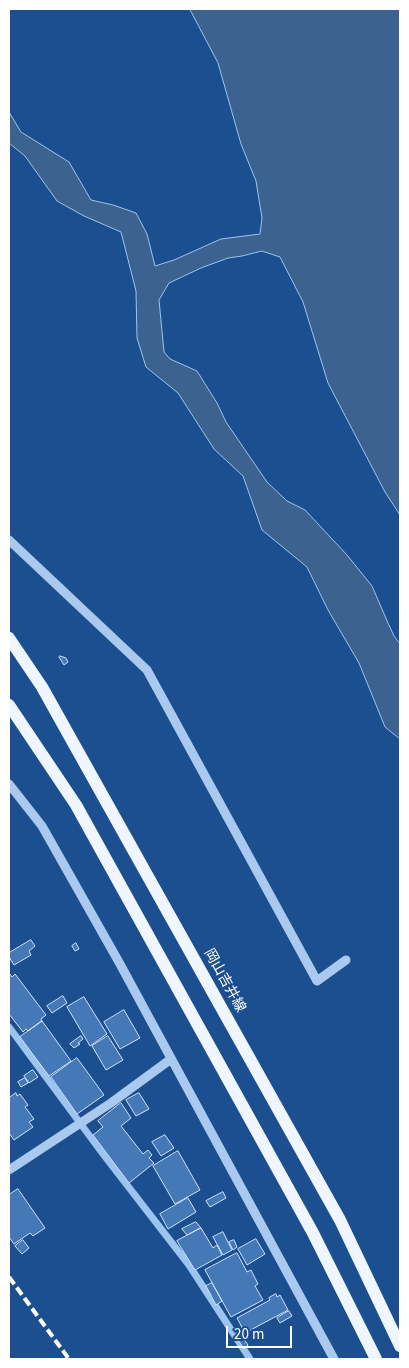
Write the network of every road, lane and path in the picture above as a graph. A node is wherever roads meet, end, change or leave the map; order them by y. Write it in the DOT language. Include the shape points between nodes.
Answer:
graph roads {
  1 [pos="9,540"];
  2 [pos="9,638"];
  3 [pos="9,704"];
  4 [pos="9,784"];
  5 [pos="346,960"];
  6 [pos="171,1059"];
  7 [pos="9,1170"];
  8 [pos="400,1346"];
  9 [pos="334,1359"];
  10 [pos="376,1359"];
  1 -- 5 [label="street" via="148,670 318,982"];
  2 -- 8 [label="main road, 岡山吉井線" via="47,695 340,1220"];
  3 -- 10 [label="main road" via="76,804 313,1233"];
  4 -- 6 [label="street" via="42,826"];
  6 -- 7 [label="street"];
  6 -- 9 [label="street"];
}
